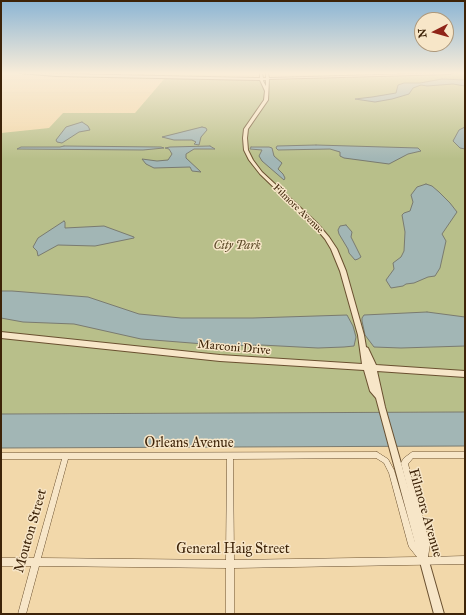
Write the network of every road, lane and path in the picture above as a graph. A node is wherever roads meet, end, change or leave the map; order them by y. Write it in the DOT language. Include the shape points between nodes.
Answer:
graph roads {
  1 [pos="264,102"];
  2 [pos="1,335"];
  3 [pos="370,369"];
  4 [pos="465,374"];
  5 [pos="465,455"];
  6 [pos="1,456"];
  7 [pos="66,456"];
  8 [pos="230,456"];
  9 [pos="424,560"];
  10 [pos="465,560"];
  11 [pos="1,562"];
  12 [pos="36,562"];
  13 [pos="230,564"];
  14 [pos="22,614"];
  15 [pos="230,614"];
  16 [pos="439,614"];
  1 -- 3 [label="street, Filmore Avenue" via="246,129 245,142 248,154 261,173 315,224 331,244 344,271"];
  2 -- 3 [label="street, Marconi Drive" via="220,358"];
  3 -- 4 [label="street, Marconi Drive"];
  3 -- 9 [label="street, Filmore Avenue" via="374,391 378,396"];
  5 -- 9 [label="street" via="412,455 404,463 426,544"];
  6 -- 7 [label="street, Orleans Avenue"];
  7 -- 8 [label="street, Orleans Avenue"];
  7 -- 12 [label="street, Mouton Street"];
  8 -- 9 [label="street, Orleans Avenue" via="377,455 386,461 392,472 412,544"];
  8 -- 13 [label="street"];
  9 -- 10 [label="street, General Haig Street"];
  9 -- 13 [label="street, General Haig Street"];
  9 -- 16 [label="street, Filmore Avenue"];
  11 -- 12 [label="street, General Haig Street"];
  12 -- 13 [label="street, General Haig Street"];
  12 -- 14 [label="street, Mouton Street"];
  13 -- 15 [label="street"];
}
